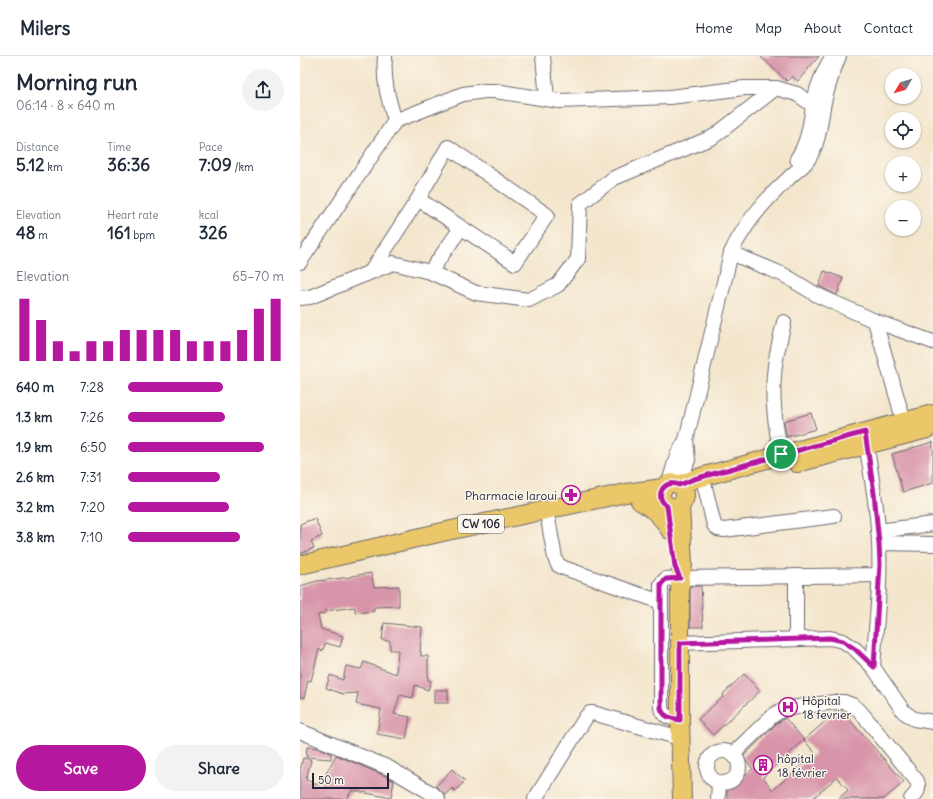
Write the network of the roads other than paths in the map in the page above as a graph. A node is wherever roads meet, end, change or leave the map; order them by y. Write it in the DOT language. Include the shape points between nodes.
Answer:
graph roads {
  1 [pos="385,56"];
  2 [pos="543,56"];
  3 [pos="832,56"];
  4 [pos="839,56"];
  5 [pos="776,88"];
  6 [pos="547,99"];
  7 [pos="818,109"];
  8 [pos="395,121"];
  9 [pos="418,199"];
  10 [pos="461,228"];
  11 [pos="731,253"];
  12 [pos="300,262"];
  13 [pos="372,270"];
  14 [pos="430,272"];
  15 [pos="300,298"];
  16 [pos="875,321"];
  17 [pos="784,322"];
  18 [pos="933,343"];
  19 [pos="933,414"];
  20 [pos="904,422"];
  21 [pos="933,427"];
  22 [pos="865,439"];
  23 [pos="781,454"];
  24 [pos="705,487"];
  25 [pos="673,493"];
  26 [pos="640,501"];
  27 [pos="834,516"];
  28 [pos="548,519"];
  29 [pos="933,524"];
  30 [pos="670,530"];
  31 [pos="879,537"];
  32 [pos="933,544"];
  33 [pos="300,565"];
  34 [pos="300,572"];
  35 [pos="879,575"];
  36 [pos="796,576"];
  37 [pos="680,578"];
  38 [pos="661,602"];
  39 [pos="796,639"];
  40 [pos="680,643"];
  41 [pos="874,667"];
  42 [pos="680,720"];
  43 [pos="933,722"];
  44 [pos="300,731"];
  45 [pos="680,738"];
  46 [pos="733,754"];
  47 [pos="719,783"];
  48 [pos="438,799"];
  49 [pos="535,799"];
  50 [pos="682,799"];
  51 [pos="719,799"];
  52 [pos="911,799"];
  1 -- 8 [label="street" via="385,87"];
  2 -- 6 [label="street"];
  3 -- 7 [label="street" via="818,85"];
  4 -- 7 [label="street"];
  5 -- 6 [label="street" via="744,88 670,97 559,101"];
  5 -- 7 [label="street" via="797,94"];
  5 -- 14 [label="street" via="713,137 614,178 580,204 578,259 558,285 529,300 476,293"];
  6 -- 8 [label="street" via="495,91 474,91"];
  7 -- 11 [label="street" via="817,141 814,150 803,166 752,217"];
  8 -- 12 [label="street"];
  9 -- 10 [label="street"];
  9 -- 10 [label="street" via="448,147 547,215 515,262"];
  9 -- 13 [label="street"];
  10 -- 14 [label="street"];
  11 -- 16 [label="street" via="771,269 817,295"];
  11 -- 25 [label="street" via="686,440 688,460"];
  13 -- 14 [label="street" via="393,263"];
  13 -- 15 [label="street"];
  16 -- 18 [label="street"];
  16 -- 20 [label="street"];
  17 -- 23 [label="street" via="775,364 773,392 774,421"];
  19 -- 20 [label="main road, CW 106"];
  20 -- 22 [label="main road, CW 106"];
  21 -- 22 [label="main road"];
  22 -- 23 [label="main road, CW 106"];
  22 -- 24 [label="main road"];
  22 -- 31 [label="street"];
  23 -- 25 [label="main road, CW 106" via="694,479"];
  24 -- 25 [label="main road"];
  24 -- 27 [label="street" via="714,525 718,529"];
  25 -- 26 [label="main road, CW 106"];
  25 -- 30 [label="main road"];
  25 -- 33 [label="main road, CW 106" via="626,493"];
  25 -- 37 [label="main road" via="683,565"];
  26 -- 28 [label="main road, CW 106"];
  26 -- 30 [label="main road" via="654,510"];
  28 -- 34 [label="main road, CW 106"];
  28 -- 38 [label="street" via="558,565"];
  29 -- 31 [label="street"];
  30 -- 37 [label="main road" via="675,567"];
  31 -- 32 [label="street"];
  31 -- 35 [label="street"];
  35 -- 36 [label="street"];
  35 -- 41 [label="street"];
  36 -- 37 [label="street"];
  36 -- 39 [label="street"];
  37 -- 38 [label="street" via="666,579 662,582"];
  37 -- 40 [label="main road"];
  38 -- 42 [label="street" via="661,708 667,717"];
  39 -- 40 [label="street"];
  39 -- 41 [label="street" via="830,638 843,641"];
  40 -- 42 [label="main road"];
  41 -- 43 [label="street" via="904,712 914,719"];
  42 -- 45 [label="main road"];
  44 -- 48 [label="street" via="389,768 434,794"];
  45 -- 49 [label="street" via="590,713"];
  45 -- 50 [label="main road"];
  46 -- 47 [label="street" via="737,758 739,771 732,781 726,784"];
  46 -- 47 [label="street" via="720,750 709,757 706,770 713,781"];
  46 -- 52 [label="street" via="770,717 780,711 844,702 859,710 917,780 918,790"];
  47 -- 51 [label="street"];
}
